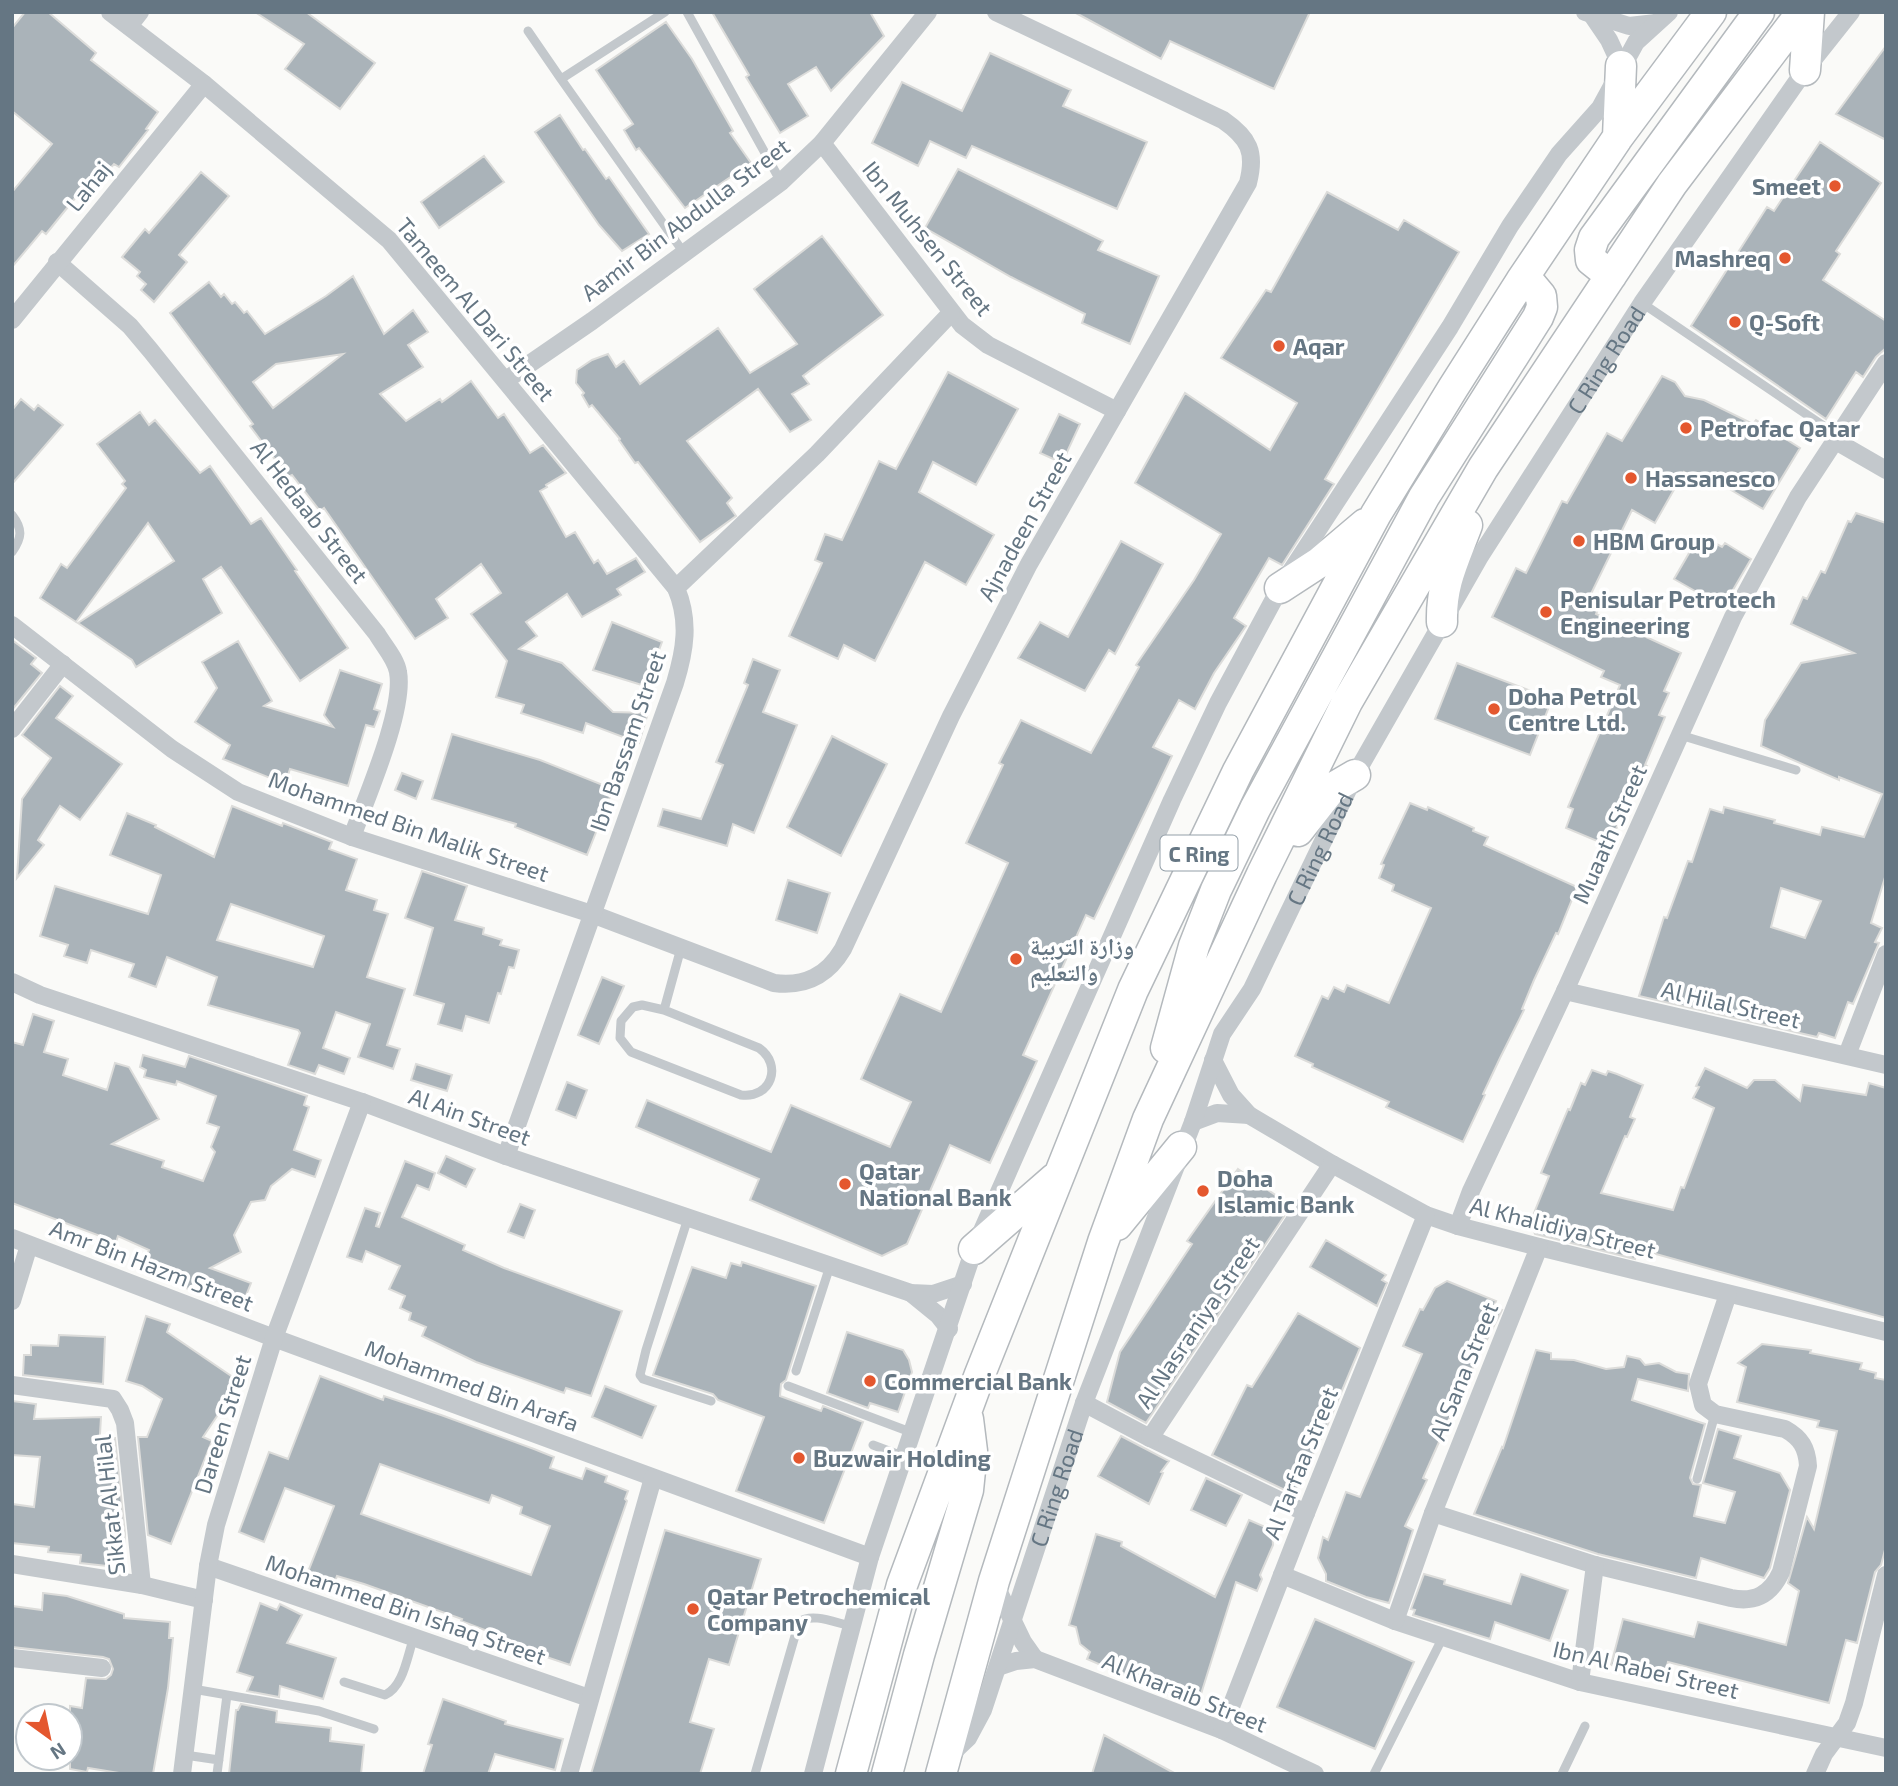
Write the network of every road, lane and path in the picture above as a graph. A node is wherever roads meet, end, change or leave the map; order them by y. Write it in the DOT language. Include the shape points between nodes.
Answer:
graph roads {
  1 [pos="110,12"];
  2 [pos="665,12"];
  3 [pos="687,12"];
  4 [pos="928,12"];
  5 [pos="1712,12"];
  6 [pos="1759,12"];
  7 [pos="1802,12"];
  8 [pos="1809,12"];
  9 [pos="1851,12"];
  10 [pos="1006,14"];
  11 [pos="1589,14"];
  12 [pos="1662,18"];
  13 [pos="135,19"];
  14 [pos="528,31"];
  15 [pos="1621,66"];
  16 [pos="1805,70"];
  17 [pos="561,79"];
  18 [pos="204,84"];
  19 [pos="1618,137"];
  20 [pos="822,143"];
  21 [pos="781,182"];
  22 [pos="684,253"];
  23 [pos="57,262"];
  24 [pos="1611,276"];
  25 [pos="1521,281"];
  26 [pos="1642,303"];
  27 [pos="951,313"];
  28 [pos="12,320"];
  29 [pos="1886,363"];
  30 [pos="506,380"];
  31 [pos="1117,411"];
  32 [pos="1835,437"];
  33 [pos="1483,468"];
  34 [pos="1886,470"];
  35 [pos="12,514"];
  36 [pos="1376,514"];
  37 [pos="12,552"];
  38 [pos="676,587"];
  39 [pos="1280,588"];
  40 [pos="1442,622"];
  41 [pos="12,625"];
  42 [pos="64,663"];
  43 [pos="12,729"];
  44 [pos="1680,735"];
  45 [pos="1796,770"];
  46 [pos="1355,775"];
  47 [pos="352,837"];
  48 [pos="1262,874"];
  49 [pos="592,915"];
  50 [pos="681,948"];
  51 [pos="1886,954"];
  52 [pos="12,982"];
  53 [pos="1565,991"];
  54 [pos="664,1010"];
  55 [pos="1847,1055"];
  56 [pos="1213,1060"];
  57 [pos="1886,1065"];
  58 [pos="362,1102"];
  59 [pos="1249,1115"];
  60 [pos="1147,1119"];
  61 [pos="1187,1135"];
  62 [pos="506,1156"];
  63 [pos="1332,1164"];
  64 [pos="1059,1175"];
  65 [pos="1426,1215"];
  66 [pos="688,1218"];
  67 [pos="1458,1226"];
  68 [pos="21,1242"];
  69 [pos="1104,1242"];
  70 [pos="1539,1247"];
  71 [pos="974,1250"];
  72 [pos="830,1266"];
  73 [pos="963,1284"];
  74 [pos="911,1293"];
  75 [pos="1728,1294"];
  76 [pos="12,1301"];
  77 [pos="949,1329"];
  78 [pos="1886,1332"];
  79 [pos="274,1338"];
  80 [pos="796,1371"];
  81 [pos="12,1385"];
  82 [pos="788,1386"];
  83 [pos="711,1401"];
  84 [pos="1084,1402"];
  85 [pos="967,1412"];
  86 [pos="1715,1414"];
  87 [pos="913,1433"];
  88 [pos="1150,1438"];
  89 [pos="873,1445"];
  90 [pos="905,1457"];
  91 [pos="653,1478"];
  92 [pos="1697,1479"];
  93 [pos="1306,1513"];
  94 [pos="1433,1513"];
  95 [pos="870,1557"];
  96 [pos="12,1563"];
  97 [pos="1595,1565"];
  98 [pos="208,1566"];
  99 [pos="1282,1575"];
  100 [pos="1886,1575"];
  101 [pos="994,1581"];
  102 [pos="142,1585"];
  103 [pos="204,1600"];
  104 [pos="1012,1620"];
  105 [pos="1395,1620"];
  106 [pos="851,1626"];
  107 [pos="1444,1635"];
  108 [pos="414,1637"];
  109 [pos="12,1658"];
  110 [pos="1035,1659"];
  111 [pos="998,1667"];
  112 [pos="102,1668"];
  113 [pos="344,1682"];
  114 [pos="1580,1682"];
  115 [pos="193,1689"];
  116 [pos="227,1695"];
  117 [pos="589,1698"];
  118 [pos="1585,1726"];
  119 [pos="374,1729"];
  120 [pos="1222,1730"];
  121 [pos="1835,1738"];
  122 [pos="1886,1748"];
  123 [pos="185,1755"];
  124 [pos="219,1760"];
  125 [pos="942,1767"];
  126 [pos="182,1774"];
  127 [pos="218,1774"];
  128 [pos="569,1774"];
  129 [pos="755,1774"];
  130 [pos="813,1774"];
  131 [pos="850,1774"];
  132 [pos="887,1774"];
  133 [pos="1315,1774"];
  134 [pos="1374,1774"];
  135 [pos="1562,1774"];
  136 [pos="1815,1774"];
  1 -- 13 [label="street, Tameem Al Dari Street"];
  2 -- 17 [label="lane"];
  3 -- 21 [label="lane"];
  4 -- 20 [label="street, Aamir Bin Abdulla Street"];
  5 -- 19 [label="highway, C Ring"];
  6 -- 24 [label="highway" via="1594,238 1591,260"];
  7 -- 24 [label="highway, C Ring Road / C Ring" via="1672,184"];
  8 -- 16 [label="highway"];
  9 -- 16 [label="street, C Ring Road"];
  10 -- 31 [label="street, Ajnadeen Street" via="1223,120 1252,152 1248,183"];
  11 -- 12 [label="street" via="1629,26"];
  11 -- 15 [label="street"];
  12 -- 15 [label="street" via="1636,42"];
  13 -- 18 [label="street, Tameem Al Dari Street"];
  14 -- 17 [label="lane"];
  15 -- 19 [label="highway"];
  15 -- 39 [label="street" via="1600,108 1559,155 1510,226 1450,327"];
  16 -- 26 [label="street, C Ring Road"];
  17 -- 22 [label="lane"];
  18 -- 23 [label="street, Lahaj"];
  18 -- 30 [label="street, Tameem Al Dari Street" via="389,240"];
  19 -- 25 [label="highway, C Ring"];
  20 -- 21 [label="street, Aamir Bin Abdulla Street"];
  20 -- 27 [label="street, Ibn Muhsen Street"];
  21 -- 22 [label="street, Aamir Bin Abdulla Street"];
  22 -- 30 [label="street, Aamir Bin Abdulla Street"];
  23 -- 28 [label="street, Lahaj"];
  23 -- 47 [label="street, Al Hedaab Street" via="130,326 151,351 377,635 398,669 396,711"];
  24 -- 33 [label="highway, C Ring Road / C Ring"];
  25 -- 36 [label="highway, C Ring"];
  25 -- 60 [label="highway" via="1531,284 1541,296 1538,317 1424,497 1304,715 1216,890 1187,969"];
  26 -- 32 [label="lane"];
  26 -- 40 [label="street, C Ring Road"];
  27 -- 31 [label="street, Ibn Muhsen Street" via="988,345"];
  27 -- 38 [label="street" via="817,454"];
  29 -- 32 [label="street, Muaath Street"];
  30 -- 38 [label="street, Tameem Al Dari Street"];
  31 -- 50 [label="street, Ajnadeen Street" via="971,675 836,961 815,979 788,984"];
  32 -- 34 [label="street"];
  32 -- 44 [label="street, Muaath Street" via="1764,557"];
  33 -- 40 [label="highway" via="1473,511 1446,578"];
  33 -- 48 [label="highway, C Ring Road / C Ring" via="1347,702"];
  35 -- 37 [label="lane" via="20,526 20,541"];
  36 -- 39 [label="highway" via="1320,562"];
  36 -- 64 [label="highway, C Ring" via="1220,808 1133,990"];
  38 -- 49 [label="street, Ibn Bassam Street" via="684,606 685,653"];
  39 -- 71 [label="street" via="1172,800"];
  40 -- 46 [label="street, C Ring Road"];
  41 -- 42 [label="street, Mohammed Bin Malik Street"];
  42 -- 43 [label="street"];
  42 -- 47 [label="street, Mohammed Bin Malik Street" via="172,750 238,792"];
  44 -- 45 [label="lane"];
  44 -- 53 [label="street, Muaath Street"];
  46 -- 48 [label="highway" via="1321,799"];
  46 -- 56 [label="street, C Ring Road" via="1252,989 1222,1034"];
  47 -- 49 [label="street, Mohammed Bin Malik Street"];
  48 -- 60 [label="highway, C Ring Road / C Ring"];
  49 -- 50 [label="street, Ajnadeen Street"];
  49 -- 62 [label="street, Ibn Bassam Street"];
  50 -- 54 [label="lane"];
  51 -- 55 [label="street"];
  52 -- 58 [label="street, Al Ain Street"];
  53 -- 55 [label="street, Al Hilal Street"];
  53 -- 67 [label="street, Muaath Street"];
  54 -- 54 [label="lane" via="642,1005 625,1013 619,1030 631,1052 741,1095 755,1095 768,1087 772,1065 765,1052"];
  55 -- 57 [label="street, Al Hilal Street"];
  56 -- 59 [label="street, Al Khalidiya Street" via="1231,1095"];
  56 -- 61 [label="street, C Ring Road"];
  58 -- 62 [label="street, Al Ain Street"];
  58 -- 79 [label="street, Dareen Street"];
  59 -- 61 [label="street, Al Khalidiya Street" via="1217,1113"];
  59 -- 63 [label="street, Al Khalidiya Street"];
  60 -- 69 [label="highway, C Ring Road / C Ring"];
  61 -- 69 [label="highway"];
  61 -- 84 [label="street, C Ring Road"];
  62 -- 66 [label="street, Al Ain Street"];
  63 -- 65 [label="street, Al Khalidiya Street"];
  63 -- 88 [label="street, Al Nasraniya Street"];
  64 -- 71 [label="highway"];
  64 -- 85 [label="highway, C Ring"];
  65 -- 67 [label="street, Al Khalidiya Street"];
  65 -- 93 [label="street, Al Tarfaa Street"];
  66 -- 72 [label="street, Al Ain Street"];
  66 -- 83 [label="lane" via="640,1375"];
  67 -- 70 [label="street, Al Khalidiya Street"];
  68 -- 76 [label="street"];
  68 -- 79 [label="street, Amr Bin Hazm Street"];
  69 -- 101 [label="highway, C Ring Road / C Ring"];
  70 -- 75 [label="street, Al Khalidiya Street"];
  70 -- 94 [label="street, Al Sana Street"];
  71 -- 73 [label="street"];
  72 -- 74 [label="street, Al Ain Street"];
  72 -- 80 [label="lane"];
  73 -- 74 [label="street, Al Ain Street" via="933,1294"];
  73 -- 77 [label="street"];
  74 -- 77 [label="street, Al Ain Street"];
  75 -- 78 [label="street, Al Khalidiya Street"];
  75 -- 86 [label="street" via="1698,1384 1703,1405"];
  77 -- 87 [label="street"];
  79 -- 91 [label="street, Mohammed Bin Arafa"];
  79 -- 98 [label="street, Dareen Street" via="216,1525"];
  81 -- 102 [label="street, Sikkat Al Hilal" via="113,1399 125,1423"];
  82 -- 87 [label="lane"];
  84 -- 88 [label="street, Al Nasraniya Street"];
  84 -- 104 [label="street, C Ring Road"];
  85 -- 131 [label="highway, C Ring" via="902,1585"];
  85 -- 132 [label="highway" via="972,1451 968,1490"];
  86 -- 92 [label="lane"];
  86 -- 97 [label="street" via="1785,1429 1796,1435 1808,1455 1776,1583 1756,1598 1743,1600"];
  87 -- 90 [label="street"];
  88 -- 93 [label="street, Al Nasraniya Street"];
  89 -- 90 [label="lane"];
  90 -- 95 [label="street"];
  91 -- 95 [label="street, Mohammed Bin Arafa"];
  91 -- 117 [label="street"];
  93 -- 99 [label="street, Al Tarfaa Street"];
  94 -- 97 [label="street"];
  94 -- 105 [label="street, Al Sana Street"];
  95 -- 106 [label="street"];
  96 -- 102 [label="street"];
  97 -- 114 [label="street"];
  98 -- 103 [label="street, Dareen Street"];
  98 -- 108 [label="street, Mohammed Bin Ishaq Street"];
  99 -- 105 [label="street, Ibn Al Rabei Street"];
  99 -- 120 [label="street, Al Tarfaa Street"];
  100 -- 121 [label="street" via="1854,1703"];
  101 -- 104 [label="street"];
  101 -- 125 [label="highway, C Ring Road / C Ring"];
  102 -- 103 [label="street"];
  103 -- 115 [label="street, Dareen Street"];
  104 -- 110 [label="street"];
  104 -- 111 [label="street, C Ring Road"];
  105 -- 107 [label="street, Ibn Al Rabei Street"];
  106 -- 129 [label="lane" via="812,1618 799,1622"];
  106 -- 130 [label="street"];
  107 -- 114 [label="street, Ibn Al Rabei Street"];
  107 -- 134 [label="lane"];
  108 -- 113 [label="lane" via="394,1690 385,1695"];
  108 -- 117 [label="street, Mohammed Bin Ishaq Street"];
  109 -- 112 [label="street"];
  110 -- 111 [label="street"];
  110 -- 120 [label="street, Al Kharaib Street"];
  111 -- 125 [label="street, C Ring Road" via="977,1725"];
  114 -- 121 [label="street, Ibn Al Rabei Street"];
  115 -- 116 [label="lane"];
  115 -- 123 [label="street, Dareen Street"];
  116 -- 119 [label="lane" via="333,1714"];
  116 -- 124 [label="lane"];
  117 -- 128 [label="street"];
  118 -- 135 [label="lane"];
  120 -- 133 [label="street, Al Kharaib Street"];
  121 -- 122 [label="street, Ibn Al Rabei Street"];
  121 -- 136 [label="street"];
  123 -- 124 [label="lane"];
  123 -- 126 [label="street, Dareen Street"];
  124 -- 127 [label="lane"];
}
